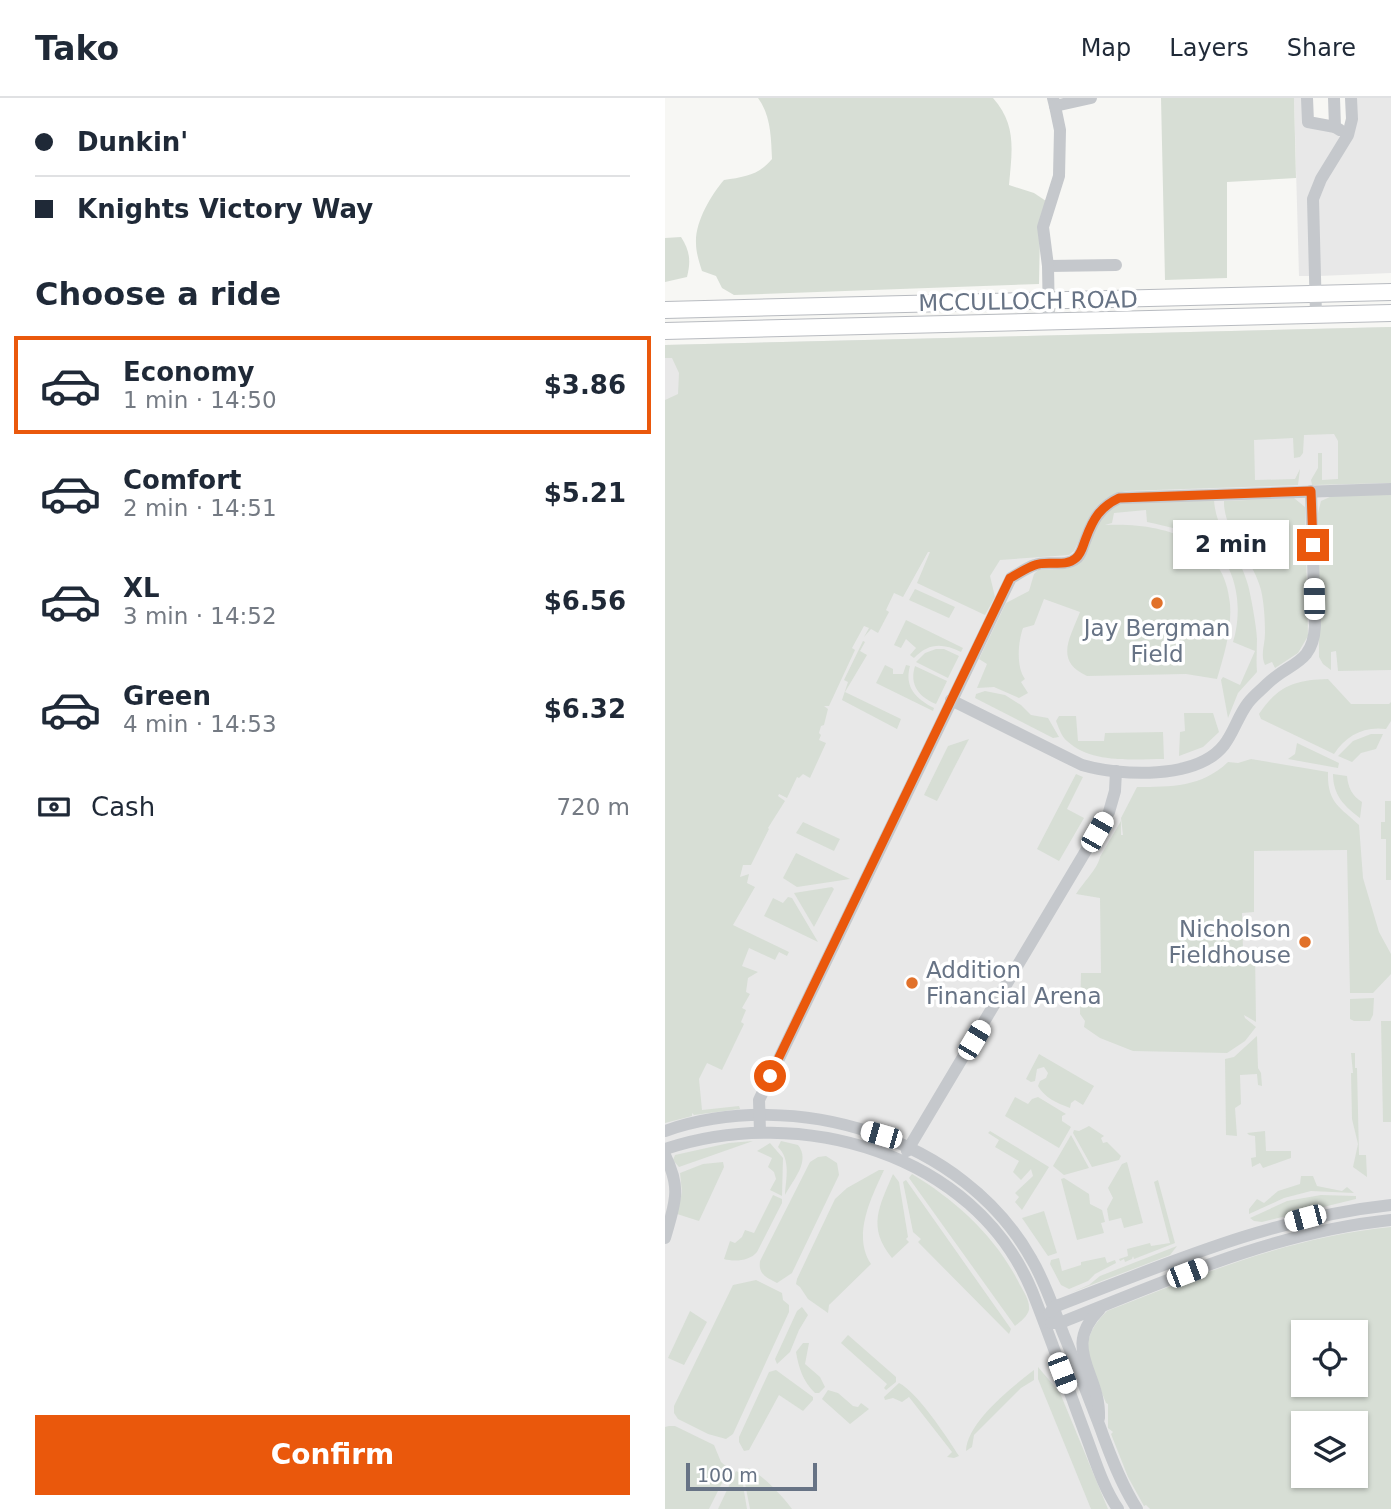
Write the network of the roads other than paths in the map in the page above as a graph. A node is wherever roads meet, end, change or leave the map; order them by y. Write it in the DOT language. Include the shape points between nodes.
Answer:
graph roads {
  1 [pos="1091,98"];
  2 [pos="1307,98"];
  3 [pos="1334,98"];
  4 [pos="1351,98"];
  5 [pos="1054,102"];
  6 [pos="1335,127"];
  7 [pos="1348,135"];
  8 [pos="1116,265"];
  9 [pos="1048,266"];
  10 [pos="1391,292"];
  11 [pos="1315,294"];
  12 [pos="1048,301"];
  13 [pos="665,310"];
  14 [pos="1391,313"];
  15 [pos="1316,315"];
  16 [pos="1049,322"];
  17 [pos="665,331"];
  18 [pos="1391,489"];
  19 [pos="1311,491"];
  20 [pos="951,700"];
  21 [pos="1116,771"];
  22 [pos="758,1115"];
  23 [pos="665,1131"];
  24 [pos="760,1132"];
  25 [pos="910,1147"];
  26 [pos="665,1149"];
  27 [pos="665,1155"];
  28 [pos="900,1160"];
  29 [pos="1391,1205"];
  30 [pos="1369,1207"];
  31 [pos="1391,1220"];
  32 [pos="1371,1222"];
  33 [pos="665,1238"];
  34 [pos="1103,1306"];
  35 [pos="1053,1307"];
  36 [pos="1060,1323"];
  37 [pos="1044,1324"];
  38 [pos="1099,1424"];
  39 [pos="1118,1509"];
  40 [pos="1137,1509"];
  1 -- 5 [label="street"];
  2 -- 6 [label="street" via="1308,122"];
  3 -- 6 [label="street"];
  4 -- 7 [label="street"];
  5 -- 9 [label="street" via="1060,130 1059,176 1043,227"];
  6 -- 7 [label="street"];
  7 -- 11 [label="street" via="1313,199"];
  8 -- 9 [label="street"];
  9 -- 12 [label="street"];
  10 -- 11 [label="main road, MCCULLOCH ROAD"];
  11 -- 12 [label="main road, MCCULLOCH ROAD"];
  11 -- 15 [label="street"];
  12 -- 13 [label="main road, MCCULLOCH ROAD"];
  12 -- 16 [label="street"];
  14 -- 15 [label="main road, MCCULLOCH ROAD"];
  15 -- 16 [label="main road, MCCULLOCH ROAD"];
  16 -- 17 [label="main road, MCCULLOCH ROAD"];
  18 -- 19 [label="street"];
  19 -- 20 [label="street" via="1135,496 1107,504 1092,522 1075,560 1036,564 1010,578"];
  19 -- 21 [label="street" via="1314,638 1304,658 1276,675 1248,703 1222,748 1208,759 1170,772"];
  20 -- 21 [label="street" via="1082,765"];
  20 -- 22 [label="street" via="759,1100"];
  21 -- 25 [label="street" via="1109,812"];
  22 -- 23 [label="street"];
  22 -- 24 [label="street"];
  22 -- 25 [label="street" via="849,1125"];
  24 -- 26 [label="street" via="716,1135"];
  24 -- 28 [label="street" via="834,1139"];
  25 -- 28 [label="street"];
  25 -- 35 [label="street" via="970,1187 1011,1228 1032,1260"];
  27 -- 33 [label="street" via="677,1189"];
  28 -- 37 [label="street" via="945,1186 996,1233 1016,1261"];
  29 -- 30 [label="street"];
  30 -- 32 [label="street"];
  30 -- 35 [label="street" via="1245,1235"];
  31 -- 32 [label="street"];
  32 -- 34 [label="street" via="1269,1243"];
  34 -- 36 [label="street"];
  34 -- 38 [label="street" via="1081,1340 1100,1402"];
  35 -- 36 [label="street"];
  35 -- 37 [label="street"];
  36 -- 37 [label="street"];
  36 -- 38 [label="street"];
  37 -- 39 [label="street" via="1099,1471"];
  38 -- 40 [label="street"];
}
